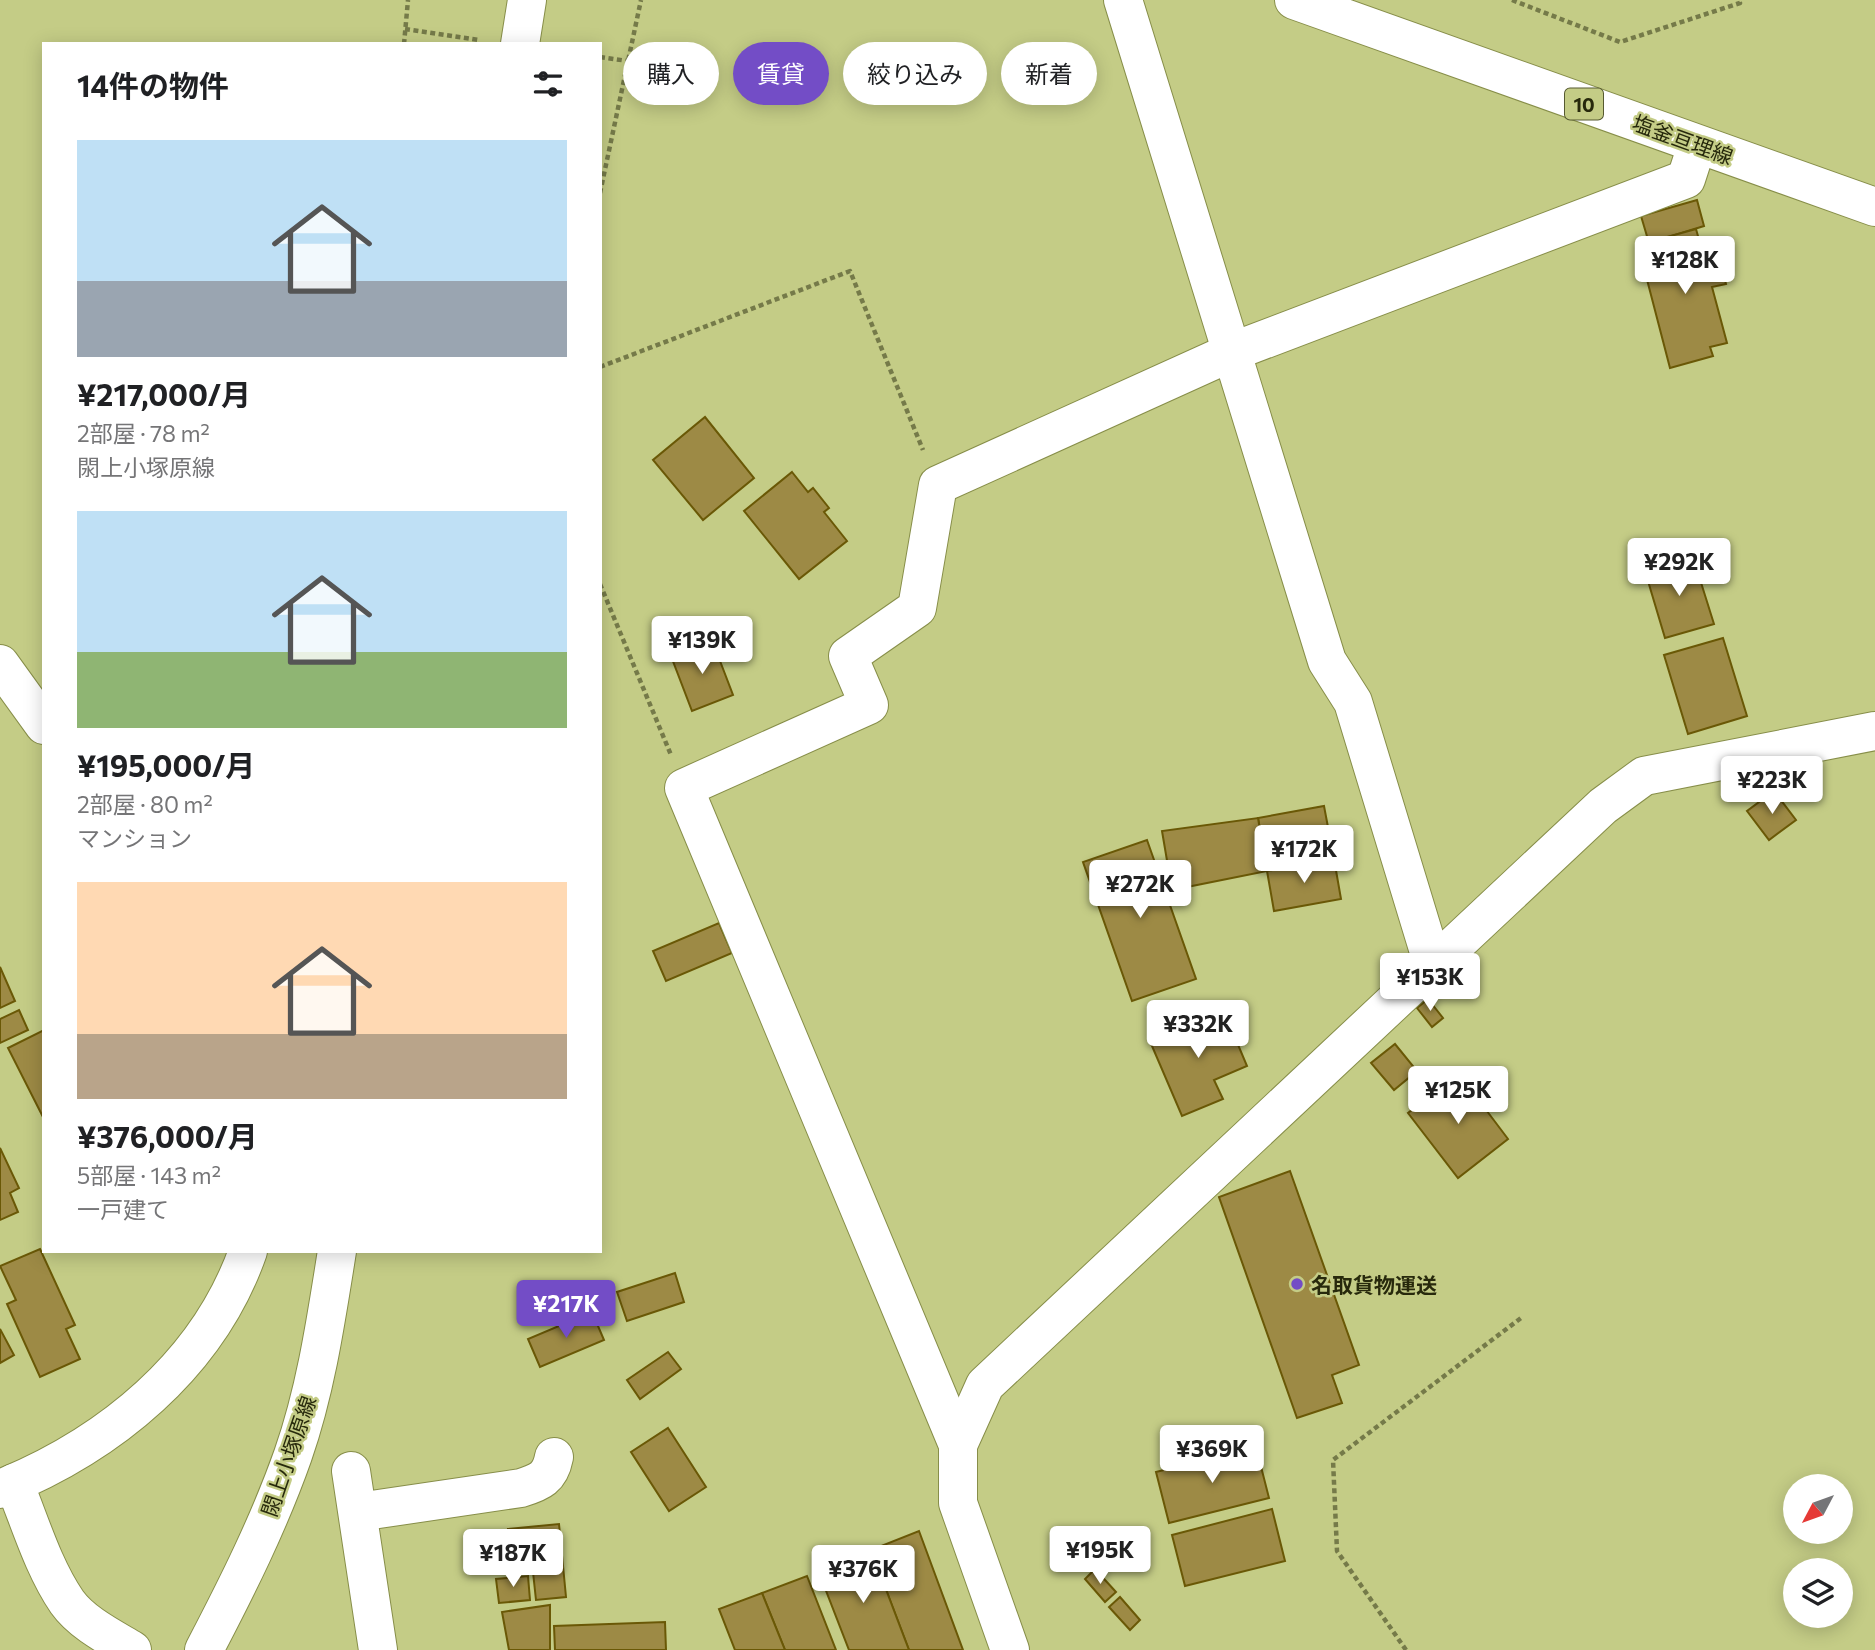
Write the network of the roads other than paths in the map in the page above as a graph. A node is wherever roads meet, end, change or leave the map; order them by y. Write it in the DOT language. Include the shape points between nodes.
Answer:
graph roads {
  1 [pos="527,0"];
  2 [pos="1123,0"];
  3 [pos="1294,0"];
  4 [pos="520,42"];
  5 [pos="1697,145"];
  6 [pos="1875,207"];
  7 [pos="1234,351"];
  8 [pos="0,664"];
  9 [pos="42,722"];
  10 [pos="1875,731"];
  11 [pos="1433,965"];
  12 [pos="247,1253"];
  13 [pos="337,1253"];
  14 [pos="958,1445"];
  15 [pos="554,1457"];
  16 [pos="351,1471"];
  17 [pos="7,1486"];
  18 [pos="358,1511"];
  19 [pos="132,1650"];
  20 [pos="204,1650"];
  21 [pos="378,1650"];
  22 [pos="1010,1650"];
  1 -- 4 [label="street"];
  2 -- 7 [label="street"];
  3 -- 5 [label="street, 塩釜亘理線 / 10"];
  5 -- 6 [label="street, 塩釜亘理線 / 10"];
  5 -- 7 [label="street" via="1686,179"];
  7 -- 11 [label="street" via="1327,661 1353,702"];
  7 -- 14 [label="street" via="938,485 918,608 848,656 869,705 684,788"];
  8 -- 9 [label="street"];
  10 -- 11 [label="street" via="1644,776 1603,806"];
  11 -- 14 [label="street" via="985,1385"];
  12 -- 17 [label="street" via="239,1277 199,1341 146,1402 97,1440"];
  13 -- 20 [label="street, 閖上小塚原線" via="321,1350 293,1454 250,1563"];
  14 -- 22 [label="street" via="958,1503"];
  15 -- 18 [label="street" via="542,1482 521,1489"];
  16 -- 18 [label="street"];
  17 -- 19 [label="street" via="68,1603 98,1630"];
  18 -- 21 [label="street"];
}
